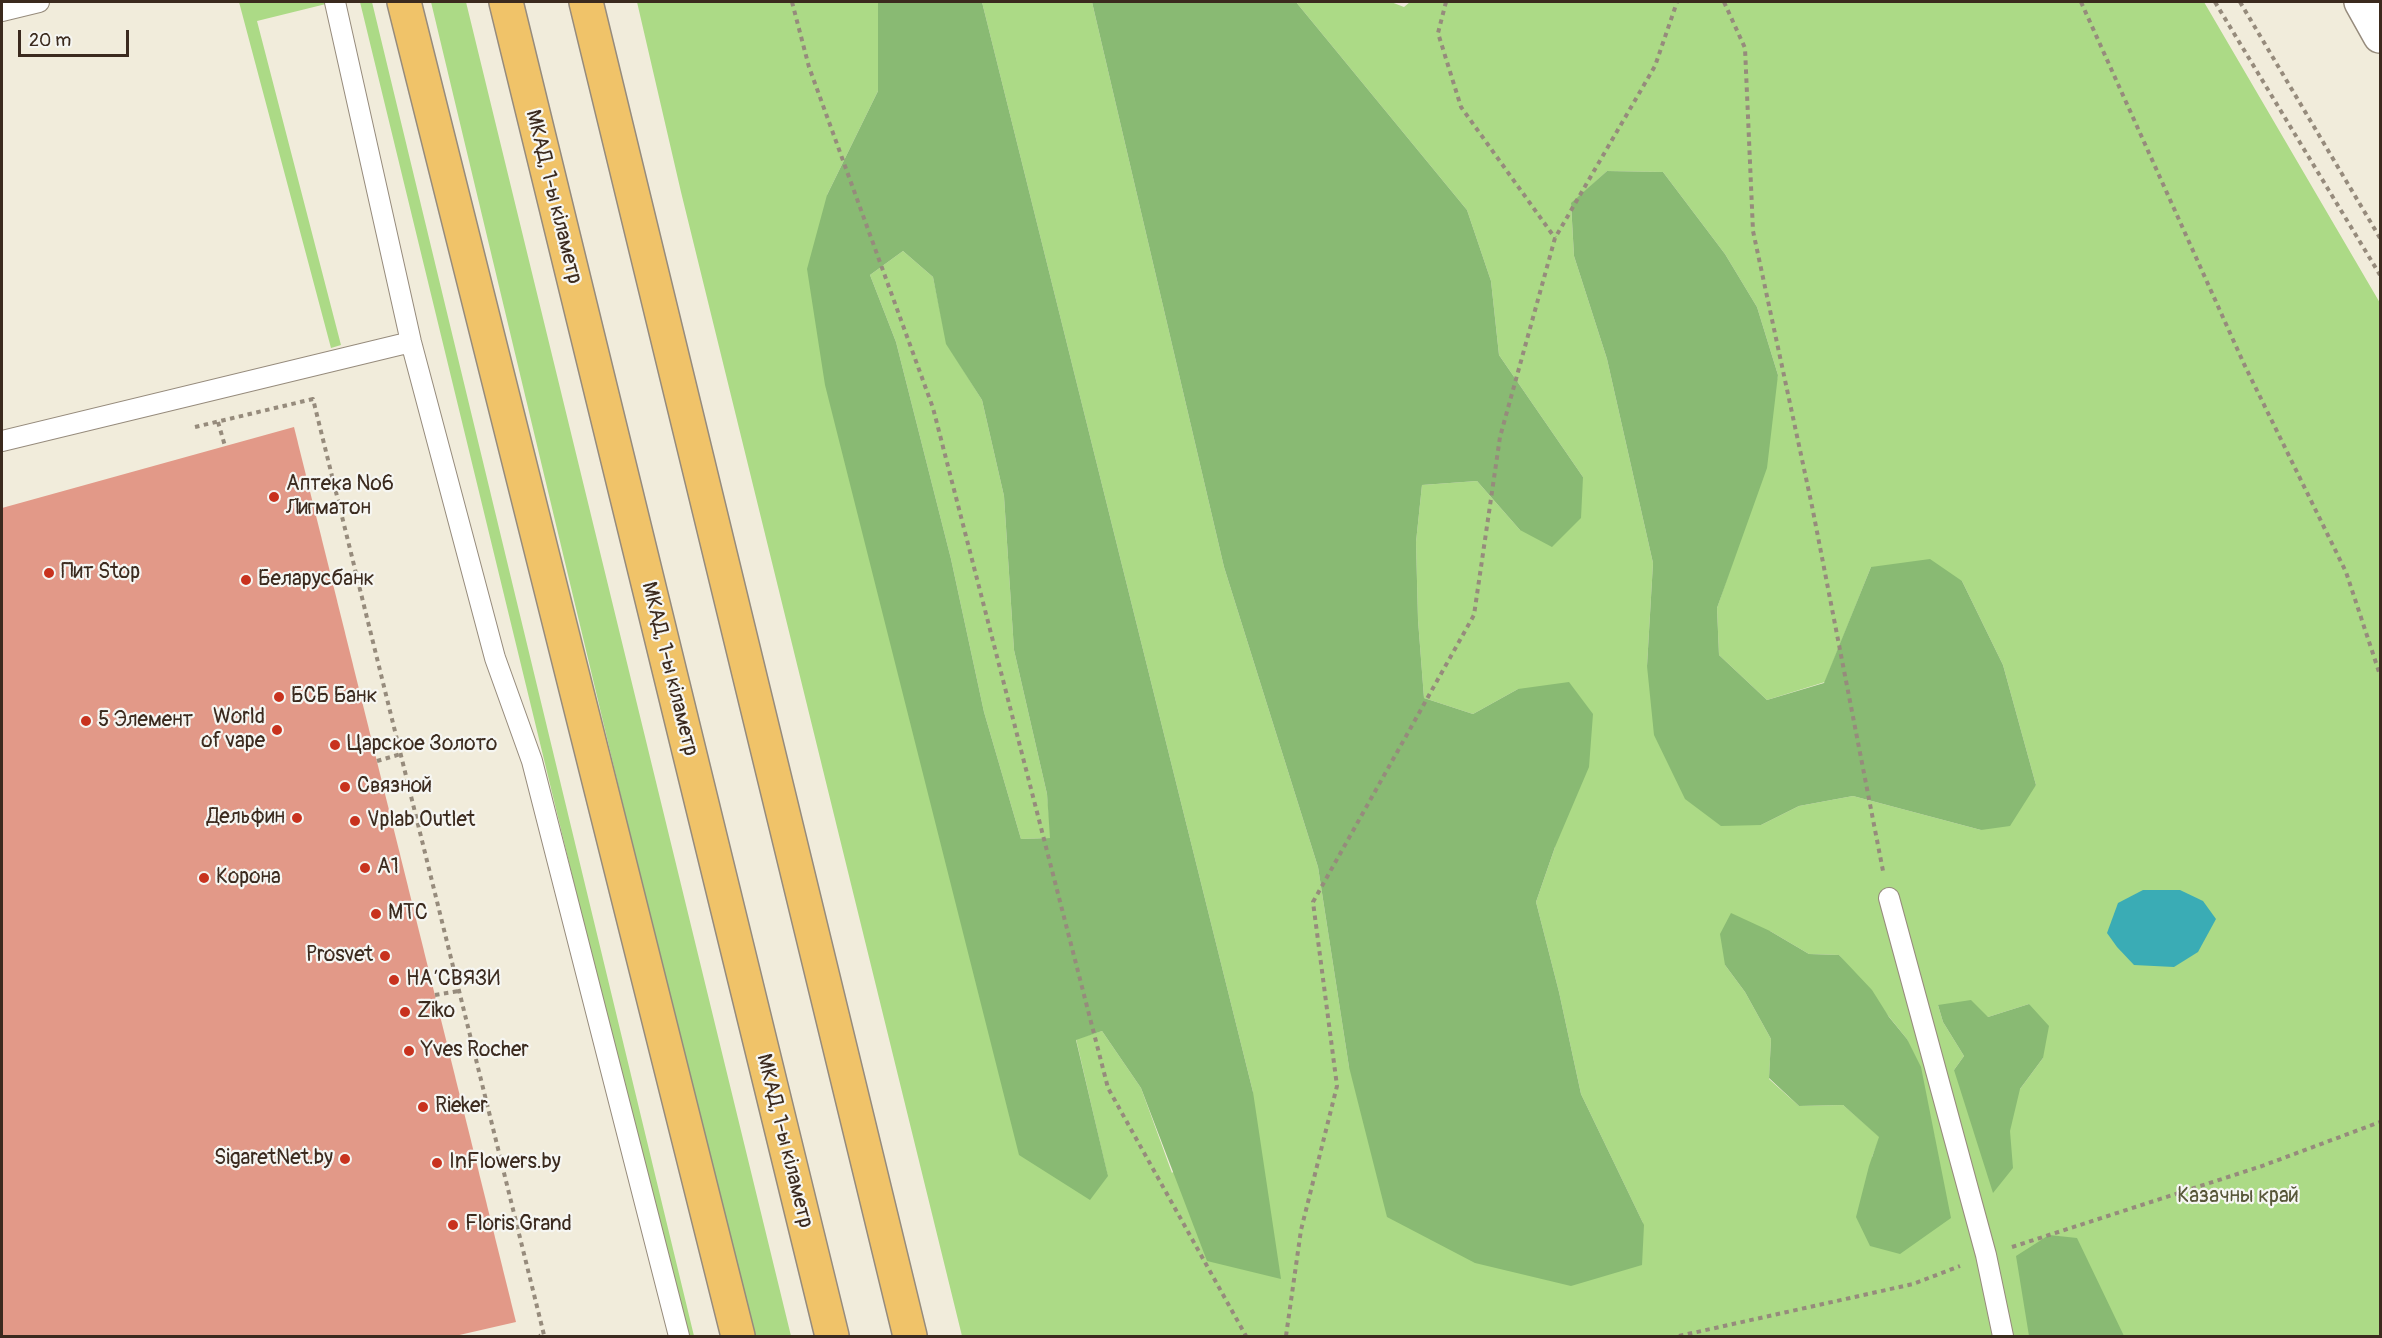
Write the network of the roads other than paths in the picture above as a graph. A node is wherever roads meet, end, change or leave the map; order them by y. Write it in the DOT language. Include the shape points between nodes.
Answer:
graph roads {
  1 [pos="39,2"];
  2 [pos="335,2"];
  3 [pos="404,2"];
  4 [pos="506,2"];
  5 [pos="586,2"];
  6 [pos="2361,2"];
  7 [pos="2,11"];
  8 [pos="2380,36"];
  9 [pos="411,342"];
  10 [pos="2,441"];
  11 [pos="1889,898"];
  12 [pos="679,1336"];
  13 [pos="738,1336"];
  14 [pos="832,1336"];
  15 [pos="910,1336"];
  16 [pos="2004,1336"];
  1 -- 7 [label="lane"];
  2 -- 9 [label="lane"];
  3 -- 13 [label="highway"];
  4 -- 14 [label="highway, МКАД, 1-ы кіламетр"];
  5 -- 15 [label="highway"];
  6 -- 8 [label="street"];
  9 -- 10 [label="lane"];
  9 -- 12 [label="lane" via="495,658 532,761"];
  11 -- 16 [label="lane" via="1986,1255"];
}
